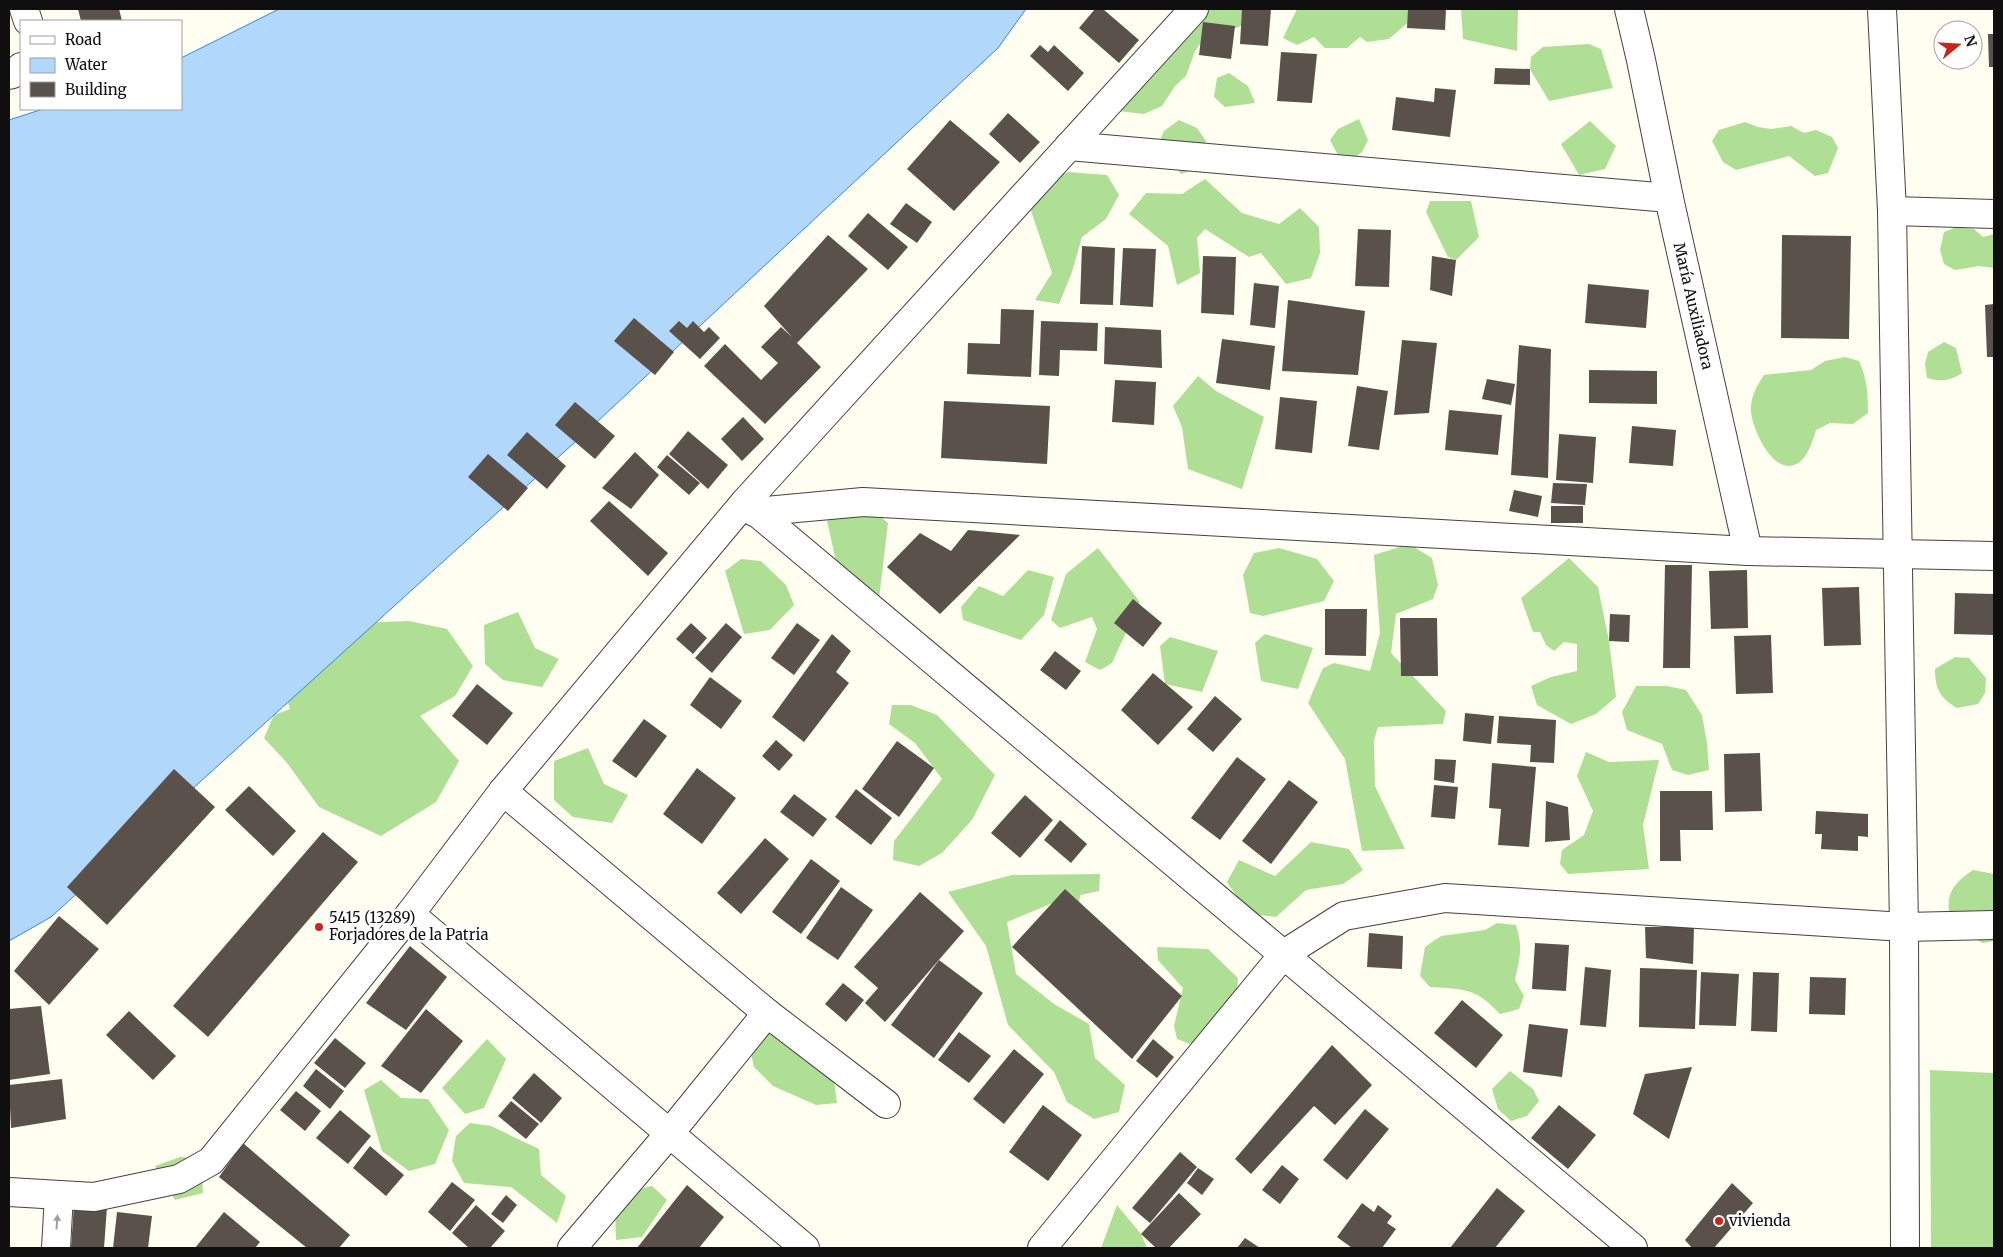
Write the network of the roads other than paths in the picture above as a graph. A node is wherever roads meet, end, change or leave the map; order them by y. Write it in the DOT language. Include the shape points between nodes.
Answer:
graph roads {
  1 [pos="1194,9"];
  2 [pos="1628,9"];
  3 [pos="1640,9"];
  4 [pos="1882,9"];
  5 [pos="1641,60"];
  6 [pos="20,68"];
  7 [pos="9,75"];
  8 [pos="1069,146"];
  9 [pos="1669,198"];
  10 [pos="1892,211"];
  11 [pos="1994,214"];
  12 [pos="750,507"];
  13 [pos="1748,551"];
  14 [pos="1898,555"];
  15 [pos="1994,556"];
  16 [pos="503,791"];
  17 [pos="410,914"];
  18 [pos="1994,925"];
  19 [pos="1904,927"];
  20 [pos="1284,954"];
  21 [pos="767,1013"];
  22 [pos="886,1104"];
  23 [pos="669,1134"];
  24 [pos="9,1192"];
  25 [pos="59,1195"];
  26 [pos="56,1248"];
  27 [pos="572,1248"];
  28 [pos="805,1248"];
  29 [pos="1042,1248"];
  30 [pos="1633,1248"];
  31 [pos="1905,1248"];
  1 -- 8 [label="street"];
  2 -- 5 [label="street, María Auxiliadora"];
  3 -- 5 [label="street, María Auxiliadora"];
  4 -- 10 [label="street"];
  5 -- 9 [label="street, María Auxiliadora"];
  6 -- 7 [label="street"];
  8 -- 9 [label="street"];
  8 -- 12 [label="street"];
  9 -- 13 [label="street, María Auxiliadora"];
  10 -- 11 [label="street"];
  10 -- 14 [label="street"];
  12 -- 13 [label="street" via="863,502"];
  12 -- 16 [label="street"];
  12 -- 20 [label="street"];
  13 -- 14 [label="street"];
  14 -- 15 [label="street"];
  14 -- 19 [label="street"];
  16 -- 17 [label="street"];
  16 -- 21 [label="street"];
  17 -- 23 [label="street"];
  17 -- 25 [label="street" via="211,1161 179,1179 94,1197"];
  18 -- 19 [label="street"];
  19 -- 20 [label="street" via="1445,898 1344,916"];
  19 -- 31 [label="street"];
  20 -- 29 [label="street"];
  20 -- 30 [label="street"];
  21 -- 22 [label="street"];
  21 -- 23 [label="street"];
  23 -- 27 [label="street"];
  23 -- 28 [label="street"];
  24 -- 25 [label="street"];
  26 -- 25 [label="street, one-way"];
}
